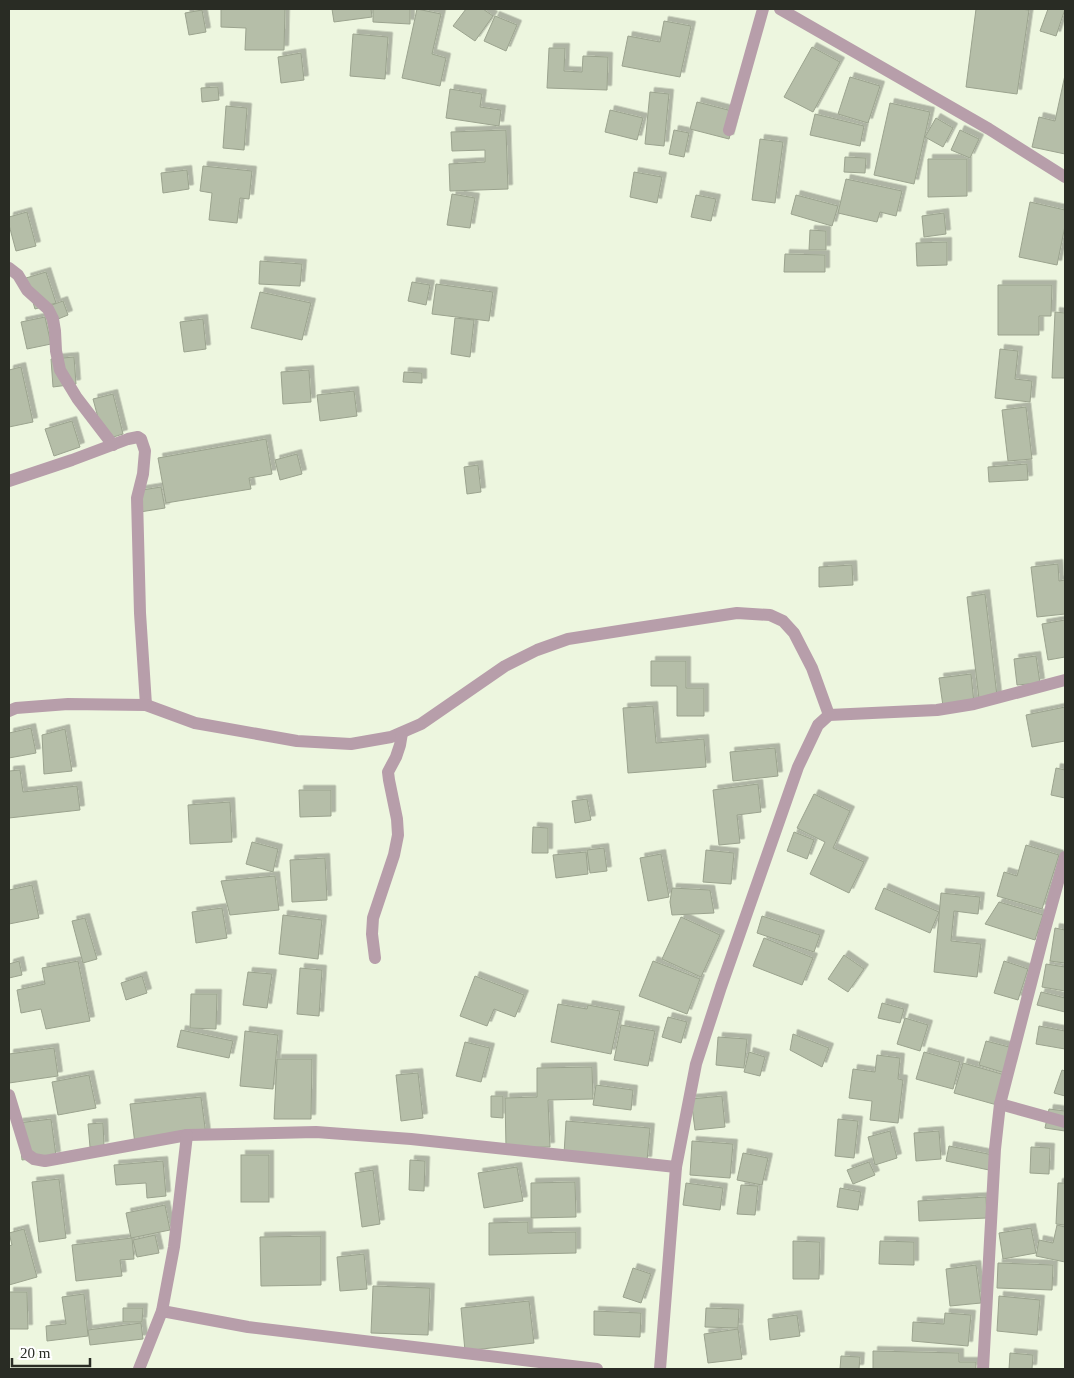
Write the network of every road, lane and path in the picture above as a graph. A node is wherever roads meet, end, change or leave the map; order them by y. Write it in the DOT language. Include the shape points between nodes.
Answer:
graph roads {
  1 [pos="763,9"];
  2 [pos="780,9"];
  3 [pos="729,130"];
  4 [pos="1065,176"];
  5 [pos="9,268"];
  6 [pos="113,445"];
  7 [pos="9,481"];
  8 [pos="1065,680"];
  9 [pos="146,705"];
  10 [pos="9,711"];
  11 [pos="829,715"];
  12 [pos="402,732"];
  13 [pos="1065,857"];
  14 [pos="375,958"];
  15 [pos="9,1095"];
  16 [pos="1000,1104"];
  17 [pos="1065,1122"];
  18 [pos="187,1135"];
  19 [pos="676,1167"];
  20 [pos="162,1312"];
  21 [pos="139,1369"];
  22 [pos="597,1369"];
  23 [pos="660,1369"];
  24 [pos="983,1369"];
  1 -- 3 [label="street"];
  2 -- 4 [label="street"];
  5 -- 6 [label="street" via="48,309 53,320 60,370"];
  6 -- 7 [label="street"];
  6 -- 9 [label="street" via="138,437 143,441 145,451 137,498"];
  8 -- 11 [label="street" via="946,709"];
  9 -- 10 [label="street" via="68,704"];
  9 -- 12 [label="street" via="195,723 298,741 351,744"];
  11 -- 12 [label="street" via="812,668 794,633 770,615 738,614 568,639 505,666 421,724"];
  11 -- 19 [label="street" via="818,725 798,767 720,987 696,1064"];
  12 -- 14 [label="street" via="396,757 388,772 398,835 373,918"];
  13 -- 16 [label="street"];
  15 -- 18 [label="street" via="27,1154 34,1159 45,1161"];
  16 -- 17 [label="street"];
  16 -- 24 [label="street"];
  18 -- 19 [label="street" via="326,1133"];
  18 -- 20 [label="street" via="174,1247"];
  19 -- 23 [label="street"];
  20 -- 21 [label="street"];
  20 -- 22 [label="street" via="248,1327"];
}
